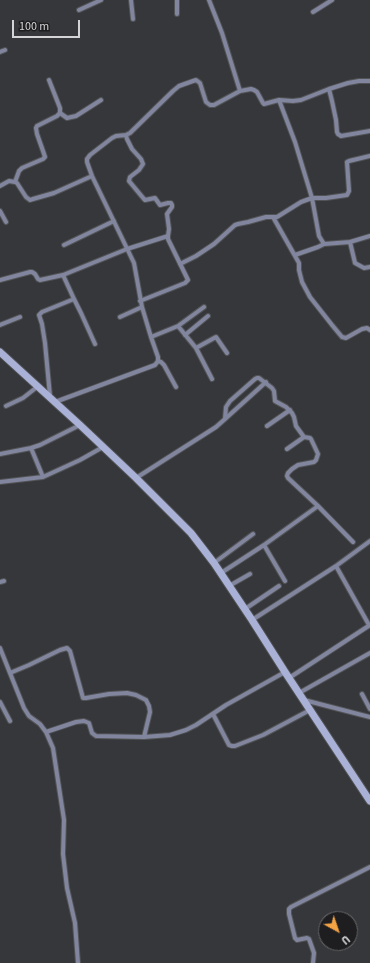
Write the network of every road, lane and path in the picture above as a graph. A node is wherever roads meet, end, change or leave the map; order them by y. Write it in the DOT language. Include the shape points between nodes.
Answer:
graph roads {
  1 [pos="101,0"];
  2 [pos="131,0"];
  3 [pos="177,0"];
  4 [pos="209,0"];
  5 [pos="331,0"];
  6 [pos="79,10"];
  7 [pos="313,12"];
  8 [pos="177,14"];
  9 [pos="133,19"];
  10 [pos="5,50"];
  11 [pos="0,52"];
  12 [pos="49,80"];
  13 [pos="370,81"];
  14 [pos="329,89"];
  15 [pos="240,91"];
  16 [pos="101,100"];
  17 [pos="279,100"];
  18 [pos="60,113"];
  19 [pos="370,131"];
  20 [pos="126,135"];
  21 [pos="370,156"];
  22 [pos="92,176"];
  23 [pos="15,182"];
  24 [pos="0,186"];
  25 [pos="312,198"];
  26 [pos="0,210"];
  27 [pos="273,217"];
  28 [pos="114,221"];
  29 [pos="6,222"];
  30 [pos="168,236"];
  31 [pos="370,236"];
  32 [pos="350,242"];
  33 [pos="324,244"];
  34 [pos="64,245"];
  35 [pos="127,249"];
  36 [pos="295,255"];
  37 [pos="180,264"];
  38 [pos="370,267"];
  39 [pos="63,275"];
  40 [pos="2,280"];
  41 [pos="74,299"];
  42 [pos="140,301"];
  43 [pos="142,307"];
  44 [pos="204,307"];
  45 [pos="208,316"];
  46 [pos="20,317"];
  47 [pos="120,317"];
  48 [pos="0,325"];
  49 [pos="178,326"];
  50 [pos="370,330"];
  51 [pos="185,335"];
  52 [pos="151,337"];
  53 [pos="95,344"];
  54 [pos="196,348"];
  55 [pos="0,352"];
  56 [pos="227,353"];
  57 [pos="158,362"];
  58 [pos="212,379"];
  59 [pos="266,382"];
  60 [pos="37,387"];
  61 [pos="176,387"];
  62 [pos="52,399"];
  63 [pos="6,406"];
  64 [pos="290,410"];
  65 [pos="225,419"];
  66 [pos="80,425"];
  67 [pos="267,426"];
  68 [pos="304,437"];
  69 [pos="103,447"];
  70 [pos="31,448"];
  71 [pos="287,449"];
  72 [pos="0,454"];
  73 [pos="43,477"];
  74 [pos="136,478"];
  75 [pos="0,482"];
  76 [pos="318,506"];
  77 [pos="253,534"];
  78 [pos="353,542"];
  79 [pos="369,542"];
  80 [pos="264,544"];
  81 [pos="214,563"];
  82 [pos="336,566"];
  83 [pos="221,573"];
  84 [pos="250,574"];
  85 [pos="285,581"];
  86 [pos="229,586"];
  87 [pos="279,586"];
  88 [pos="244,609"];
  89 [pos="252,620"];
  90 [pos="369,625"];
  91 [pos="0,648"];
  92 [pos="370,653"];
  93 [pos="10,673"];
  94 [pos="283,675"];
  95 [pos="299,693"];
  96 [pos="362,694"];
  97 [pos="304,700"];
  98 [pos="0,702"];
  99 [pos="370,709"];
  100 [pos="310,710"];
  101 [pos="213,714"];
  102 [pos="370,717"];
  103 [pos="10,721"];
  104 [pos="46,732"];
  105 [pos="144,737"];
  106 [pos="370,801"];
  107 [pos="370,867"];
  108 [pos="78,963"];
  109 [pos="314,963"];
  1 -- 6 [label="street"];
  2 -- 9 [label="street"];
  3 -- 8 [label="street"];
  4 -- 15 [label="street"];
  5 -- 7 [label="street"];
  10 -- 11 [label="street"];
  12 -- 18 [label="street"];
  13 -- 14 [label="street" via="348,83"];
  14 -- 17 [label="street" via="301,100"];
  14 -- 19 [label="street" via="338,134 341,136"];
  15 -- 17 [label="street" via="254,90 264,104"];
  15 -- 20 [label="street" via="210,105 206,102 200,83 196,80 179,86"];
  16 -- 18 [label="street" via="76,116 67,118"];
  17 -- 25 [label="street"];
  18 -- 23 [label="street" via="36,126 44,157 22,168"];
  20 -- 22 [label="street" via="112,138 90,155 87,162"];
  20 -- 30 [label="street" via="143,164 130,177 130,182 145,200 155,198 160,205 172,205 167,214"];
  21 -- 25 [label="street" via="347,162 347,195"];
  22 -- 23 [label="street" via="54,193 30,200"];
  22 -- 28 [label="street"];
  23 -- 24 [label="street" via="9,181"];
  25 -- 27 [label="street"];
  25 -- 33 [label="street" via="319,236"];
  26 -- 29 [label="street"];
  27 -- 36 [label="street"];
  27 -- 37 [label="street" via="235,225 214,244"];
  28 -- 34 [label="street"];
  28 -- 35 [label="street"];
  30 -- 35 [label="street"];
  30 -- 37 [label="street"];
  31 -- 32 [label="street"];
  32 -- 33 [label="street"];
  32 -- 38 [label="street" via="354,262 364,268"];
  33 -- 36 [label="street"];
  35 -- 39 [label="street"];
  35 -- 42 [label="street" via="134,263"];
  36 -- 50 [label="street" via="302,282 310,297 342,337 346,338 362,329"];
  37 -- 42 [label="street" via="188,282"];
  39 -- 40 [label="street" via="40,280 30,272"];
  39 -- 41 [label="street"];
  41 -- 53 [label="street"];
  41 -- 62 [label="street" via="39,315"];
  42 -- 43 [label="street"];
  43 -- 47 [label="street"];
  43 -- 52 [label="street"];
  44 -- 49 [label="street"];
  45 -- 51 [label="street"];
  46 -- 48 [label="street"];
  49 -- 51 [label="street"];
  49 -- 52 [label="street"];
  51 -- 54 [label="street"];
  52 -- 57 [label="street"];
  54 -- 56 [label="street" via="216,337"];
  54 -- 58 [label="street"];
  55 -- 60 [label="street"];
  57 -- 61 [label="street" via="164,365"];
  57 -- 62 [label="street"];
  59 -- 64 [label="street" via="274,391 275,402"];
  59 -- 65 [label="street"];
  59 -- 65 [label="street" via="259,378 254,379 227,405"];
  60 -- 62 [label="street"];
  60 -- 63 [label="street" via="23,398"];
  62 -- 66 [label="street"];
  64 -- 67 [label="street"];
  64 -- 68 [label="street" via="296,426"];
  65 -- 74 [label="street"];
  66 -- 69 [label="street"];
  66 -- 70 [label="street"];
  68 -- 71 [label="street"];
  68 -- 76 [label="street" via="311,439 318,454 317,458 314,462 298,465 287,476"];
  69 -- 73 [label="street"];
  69 -- 74 [label="street"];
  70 -- 72 [label="street"];
  70 -- 73 [label="street"];
  73 -- 75 [label="street"];
  74 -- 81 [label="street" via="184,525"];
  76 -- 78 [label="street"];
  76 -- 80 [label="street"];
  77 -- 81 [label="street"];
  79 -- 82 [label="street"];
  80 -- 83 [label="street"];
  80 -- 85 [label="street"];
  81 -- 83 [label="street"];
  82 -- 89 [label="street"];
  82 -- 90 [label="street"];
  83 -- 86 [label="street"];
  84 -- 86 [label="street"];
  86 -- 88 [label="street"];
  87 -- 88 [label="street"];
  88 -- 89 [label="street"];
  89 -- 94 [label="street"];
  90 -- 94 [label="street"];
  91 -- 93 [label="street"];
  92 -- 95 [label="street"];
  93 -- 104 [label="street" via="26,712"];
  93 -- 105 [label="street" via="67,648 83,698 127,693 146,700 150,712"];
  94 -- 95 [label="street"];
  94 -- 101 [label="street"];
  95 -- 97 [label="street"];
  96 -- 99 [label="street"];
  97 -- 100 [label="street"];
  97 -- 102 [label="street"];
  98 -- 103 [label="street"];
  100 -- 101 [label="street" via="263,735 235,746 229,745"];
  100 -- 106 [label="street"];
  101 -- 105 [label="street" via="186,730 170,735"];
  104 -- 105 [label="street" via="84,721 89,722 92,733 96,736"];
  104 -- 108 [label="street" via="55,755 63,812 63,854 75,924"];
  107 -- 109 [label="street" via="289,910 296,940 309,939 314,953"];
}
